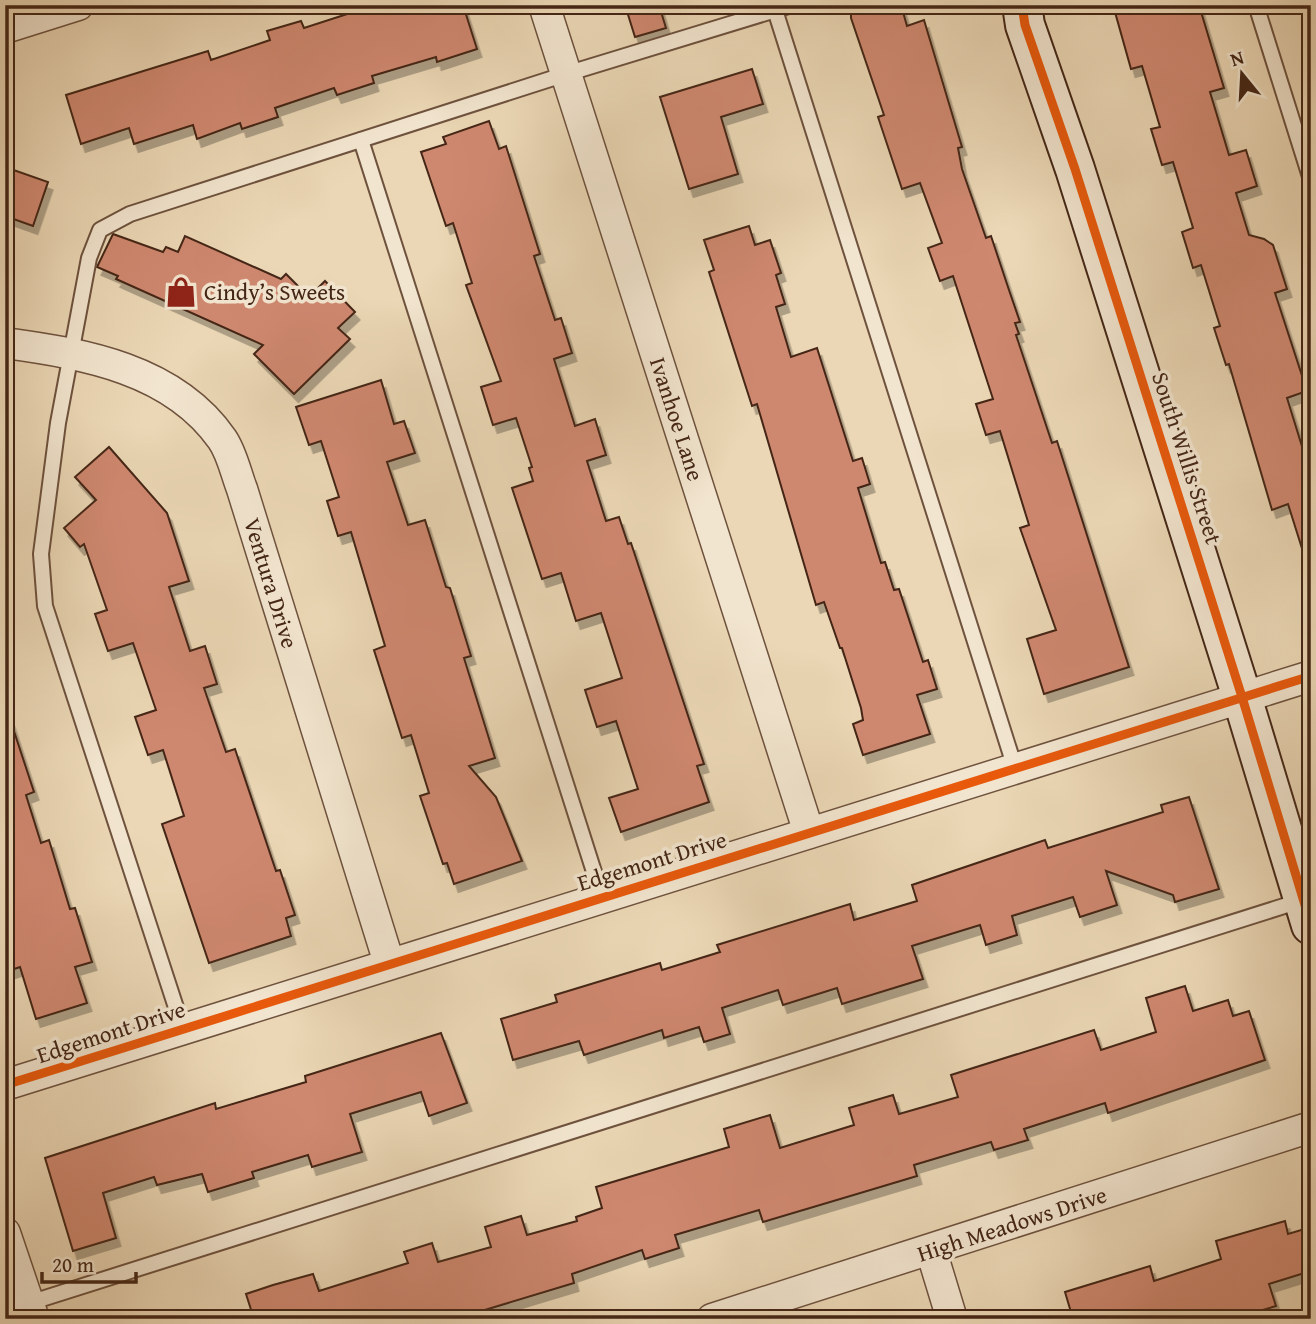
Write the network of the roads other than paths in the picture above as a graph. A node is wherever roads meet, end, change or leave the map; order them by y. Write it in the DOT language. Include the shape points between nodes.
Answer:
graph roads {
  1 [pos="78,5"];
  2 [pos="544,5"];
  3 [pos="792,5"];
  4 [pos="1022,5"];
  5 [pos="1256,5"];
  6 [pos="775,10"];
  7 [pos="5,29"];
  8 [pos="566,74"];
  9 [pos="361,140"];
  10 [pos="1311,180"];
  11 [pos="5,343"];
  12 [pos="69,354"];
  13 [pos="1311,676"];
  14 [pos="1242,697"];
  15 [pos="1015,768"];
  16 [pos="809,833"];
  17 [pos="602,897"];
  18 [pos="1308,907"];
  19 [pos="389,963"];
  20 [pos="183,1029"];
  21 [pos="5,1086"];
  22 [pos="1311,1127"];
  23 [pos="5,1233"];
  24 [pos="931,1250"];
  25 [pos="31,1311"];
  26 [pos="712,1319"];
  27 [pos="952,1319"];
  1 -- 7 [label="street"];
  2 -- 8 [label="street, Ivanhoe Lane"];
  3 -- 6 [label="lane"];
  4 -- 14 [label="street, South Willis Street"];
  5 -- 10 [label="lane"];
  6 -- 8 [label="lane"];
  6 -- 15 [label="lane"];
  8 -- 9 [label="lane"];
  8 -- 16 [label="street, Ivanhoe Lane"];
  9 -- 12 [label="lane" via="130,214 100,230 89,258"];
  9 -- 17 [label="lane"];
  11 -- 12 [label="street, Ventura Drive"];
  12 -- 19 [label="street, Ventura Drive" via="131,369 186,398 224,441"];
  12 -- 20 [label="lane" via="41,554 45,606"];
  13 -- 14 [label="street, Edgemont Drive"];
  14 -- 15 [label="street, Edgemont Drive"];
  14 -- 18 [label="street, South Willis Street"];
  15 -- 16 [label="street, Edgemont Drive"];
  16 -- 17 [label="street, Edgemont Drive"];
  17 -- 19 [label="street, Edgemont Drive"];
  18 -- 25 [label="lane"];
  19 -- 20 [label="street, Edgemont Drive"];
  20 -- 21 [label="street, Edgemont Drive"];
  22 -- 24 [label="street, High Meadows Drive"];
  23 -- 25 [label="street"];
  24 -- 26 [label="street, High Meadows Drive"];
  24 -- 27 [label="street"];
}
